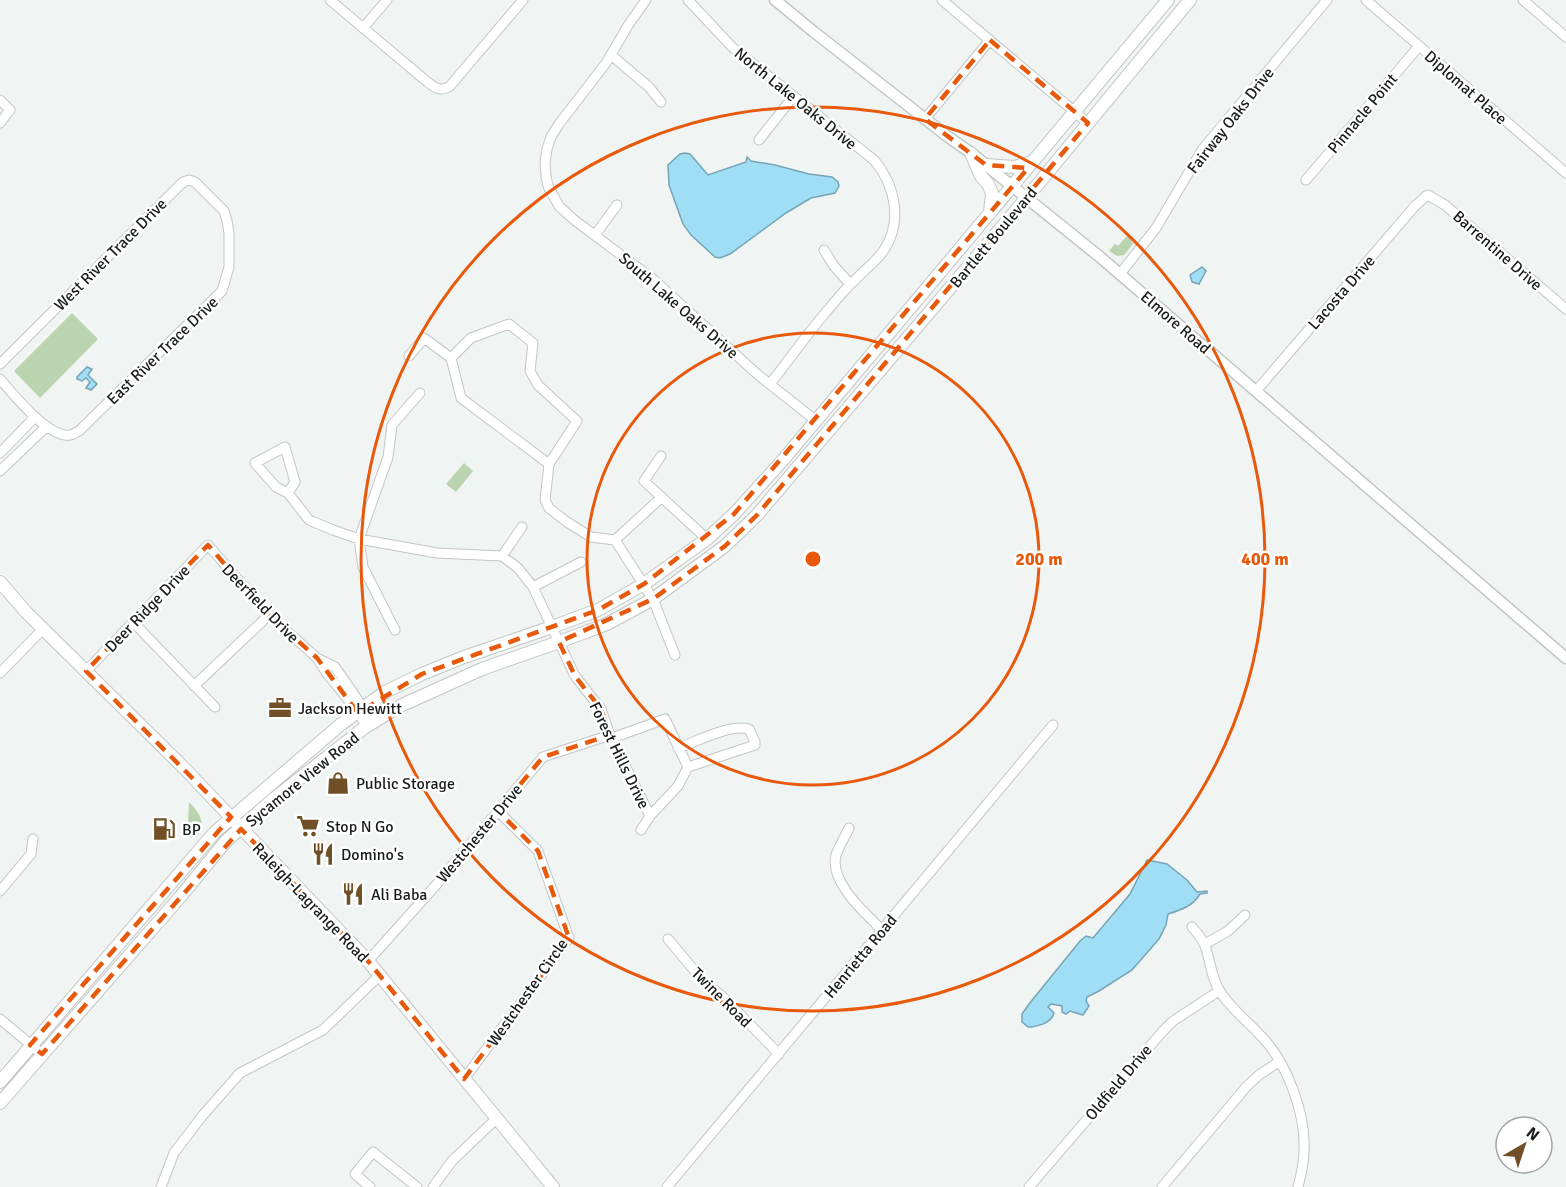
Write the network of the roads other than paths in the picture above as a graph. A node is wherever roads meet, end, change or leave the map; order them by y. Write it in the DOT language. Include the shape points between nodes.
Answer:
graph roads {
  1 [pos="330,0"];
  2 [pos="387,0"];
  3 [pos="523,0"];
  4 [pos="646,0"];
  5 [pos="688,0"];
  6 [pos="775,0"];
  7 [pos="942,0"];
  8 [pos="1168,0"];
  9 [pos="1190,0"];
  10 [pos="1327,0"];
  11 [pos="1366,0"];
  12 [pos="1523,0"];
  13 [pos="363,28"];
  14 [pos="1565,35"];
  15 [pos="990,40"];
  16 [pos="1419,46"];
  17 [pos="611,55"];
  18 [pos="793,97"];
  19 [pos="0,99"];
  20 [pos="661,102"];
  21 [pos="1075,112"];
  22 [pos="925,119"];
  23 [pos="0,123"];
  24 [pos="1088,123"];
  25 [pos="759,140"];
  26 [pos="971,153"];
  27 [pos="1033,162"];
  28 [pos="986,165"];
  29 [pos="1566,173"];
  30 [pos="1306,180"];
  31 [pos="1012,187"];
  32 [pos="1428,195"];
  33 [pos="1026,198"];
  34 [pos="617,206"];
  35 [pos="224,211"];
  36 [pos="990,214"];
  37 [pos="595,235"];
  38 [pos="824,250"];
  39 [pos="1120,274"];
  40 [pos="850,284"];
  41 [pos="1566,309"];
  42 [pos="898,323"];
  43 [pos="910,333"];
  44 [pos="409,356"];
  45 [pos="451,358"];
  46 [pos="0,364"];
  47 [pos="0,379"];
  48 [pos="770,384"];
  49 [pos="1256,391"];
  50 [pos="420,393"];
  51 [pos="35,417"];
  52 [pos="815,420"];
  53 [pos="46,427"];
  54 [pos="0,453"];
  55 [pos="661,456"];
  56 [pos="783,460"];
  57 [pos="549,464"];
  58 [pos="0,471"];
  59 [pos="793,471"];
  60 [pos="288,493"];
  61 [pos="662,497"];
  62 [pos="743,504"];
  63 [pos="757,515"];
  64 [pos="522,527"];
  65 [pos="359,539"];
  66 [pos="707,539"];
  67 [pos="615,540"];
  68 [pos="208,546"];
  69 [pos="502,556"];
  70 [pos="581,562"];
  71 [pos="0,582"];
  72 [pos="533,587"];
  73 [pos="648,591"];
  74 [pos="269,615"];
  75 [pos="132,622"];
  76 [pos="44,629"];
  77 [pos="395,630"];
  78 [pos="555,634"];
  79 [pos="675,655"];
  80 [pos="1566,658"];
  81 [pos="86,671"];
  82 [pos="0,673"];
  83 [pos="194,686"];
  84 [pos="214,707"];
  85 [pos="361,711"];
  86 [pos="370,724"];
  87 [pos="1053,725"];
  88 [pos="611,736"];
  89 [pos="325,737"];
  90 [pos="678,748"];
  91 [pos="336,750"];
  92 [pos="688,767"];
  93 [pos="283,774"];
  94 [pos="292,785"];
  95 [pos="498,811"];
  96 [pos="650,816"];
  97 [pos="231,818"];
  98 [pos="849,828"];
  99 [pos="241,829"];
  100 [pos="641,830"];
  101 [pos="33,839"];
  102 [pos="0,891"];
  103 [pos="1245,915"];
  104 [pos="1192,927"];
  105 [pos="882,930"];
  106 [pos="668,939"];
  107 [pos="1204,944"];
  108 [pos="368,961"];
  109 [pos="379,976"];
  110 [pos="1219,991"];
  111 [pos="0,1020"];
  112 [pos="30,1045"];
  113 [pos="42,1054"];
  114 [pos="778,1054"];
  115 [pos="1280,1061"];
  116 [pos="464,1079"];
  117 [pos="0,1082"];
  118 [pos="0,1103"];
  119 [pos="496,1119"];
  120 [pos="161,1187"];
  121 [pos="370,1187"];
  122 [pos="417,1187"];
  123 [pos="433,1187"];
  124 [pos="553,1187"];
  125 [pos="667,1187"];
  126 [pos="1029,1187"];
  127 [pos="1162,1187"];
  128 [pos="1298,1187"];
  1 -- 13 [label="street"];
  2 -- 13 [label="street"];
  3 -- 13 [label="street" via="450,86 442,90"];
  4 -- 17 [label="street"];
  5 -- 18 [label="street, North Lake Oaks Drive" via="725,40"];
  6 -- 22 [label="street, Elmore Road"];
  7 -- 15 [label="street"];
  8 -- 21 [label="main road, Bartlett Boulevard"];
  9 -- 24 [label="main road, Bartlett Boulevard"];
  10 -- 39 [label="street, Fairway Oaks Drive" via="1207,144 1156,228"];
  11 -- 16 [label="street, Diplomat Place"];
  12 -- 14 [label="street"];
  15 -- 21 [label="street"];
  15 -- 22 [label="street"];
  16 -- 29 [label="street, Diplomat Place"];
  16 -- 30 [label="street, Pinnacle Point"];
  17 -- 20 [label="street"];
  17 -- 37 [label="street, South Lake Oaks Drive" via="551,137 545,163 548,186 559,206"];
  18 -- 25 [label="street"];
  18 -- 40 [label="street, North Lake Oaks Drive" via="874,160 894,201 895,219 883,252"];
  19 -- 23 [label="street" via="10,110"];
  21 -- 24 [label="street"];
  21 -- 27 [label="main road, Bartlett Boulevard"];
  22 -- 26 [label="street, Elmore Road"];
  24 -- 33 [label="main road, Bartlett Boulevard"];
  26 -- 28 [label="street, Elmore Road"];
  26 -- 36 [label="main road" via="992,193"];
  27 -- 28 [label="main road" via="1014,167"];
  27 -- 31 [label="main road, Bartlett Boulevard"];
  28 -- 31 [label="street, Elmore Road"];
  31 -- 33 [label="street, Elmore Road"];
  31 -- 36 [label="main road, Bartlett Boulevard"];
  32 -- 41 [label="street, Barrentine Drive" via="1451,209"];
  32 -- 49 [label="street, Lacosta Drive"];
  33 -- 39 [label="street, Elmore Road"];
  33 -- 43 [label="main road, Bartlett Boulevard"];
  34 -- 37 [label="street"];
  35 -- 46 [label="street, West River Trace Drive" via="195,182 183,182"];
  35 -- 53 [label="street, East River Trace Drive" via="229,233 229,267 222,291 79,431 69,435"];
  36 -- 42 [label="main road, Bartlett Boulevard"];
  37 -- 48 [label="street, South Lake Oaks Drive" via="667,290"];
  38 -- 40 [label="street"];
  39 -- 49 [label="street, Elmore Road"];
  40 -- 48 [label="street"];
  42 -- 43 [label="main road"];
  42 -- 52 [label="main road, Bartlett Boulevard"];
  43 -- 59 [label="main road, Bartlett Boulevard"];
  44 -- 45 [label="street" via="424,338"];
  45 -- 57 [label="street" via="461,398"];
  45 -- 57 [label="street" via="471,338 509,324 533,343 530,371 538,384 577,421"];
  47 -- 51 [label="street"];
  48 -- 52 [label="street, South Lake Oaks Drive"];
  49 -- 80 [label="street, Elmore Road"];
  50 -- 65 [label="street" via="392,425 388,457"];
  51 -- 53 [label="street"];
  51 -- 54 [label="street"];
  52 -- 56 [label="main road, Bartlett Boulevard"];
  53 -- 58 [label="street"];
  55 -- 61 [label="street" via="644,481"];
  56 -- 62 [label="main road, Sycamore View Road"];
  57 -- 67 [label="street" via="545,500 549,508 591,537"];
  59 -- 63 [label="main road, Sycamore View Road"];
  60 -- 60 [label="street" via="276,487 255,463 285,447 295,482"];
  60 -- 65 [label="street" via="309,520"];
  61 -- 66 [label="street"];
  61 -- 67 [label="street"];
  62 -- 63 [label="main road"];
  62 -- 66 [label="main road, Sycamore View Road"];
  63 -- 73 [label="main road, Sycamore View Road" via="725,546"];
  64 -- 69 [label="street"];
  65 -- 69 [label="street" via="437,553"];
  65 -- 77 [label="street" via="363,567"];
  66 -- 73 [label="main road, Sycamore View Road"];
  67 -- 73 [label="street"];
  68 -- 74 [label="street, Deerfield Drive"];
  68 -- 75 [label="street, Deer Ridge Drive"];
  69 -- 72 [label="street, Forest Hills Drive"];
  70 -- 72 [label="street"];
  71 -- 76 [label="main road, Raleigh-Lagrange Road"];
  72 -- 78 [label="street, Forest Hills Drive"];
  73 -- 78 [label="main road, Sycamore View Road" via="598,610"];
  73 -- 78 [label="main road, Sycamore View Road" via="607,624"];
  73 -- 79 [label="street"];
  74 -- 83 [label="street"];
  74 -- 85 [label="street, Deerfield Drive" via="317,658 335,668"];
  75 -- 81 [label="street, Deer Ridge Drive"];
  75 -- 83 [label="street"];
  76 -- 81 [label="main road, Raleigh-Lagrange Road"];
  76 -- 82 [label="street"];
  78 -- 85 [label="main road, Sycamore View Road" via="464,657 386,692"];
  78 -- 86 [label="main road, Sycamore View Road" via="400,705"];
  78 -- 88 [label="street, Forest Hills Drive" via="575,676 601,709"];
  81 -- 97 [label="main road, Raleigh-Lagrange Road"];
  83 -- 84 [label="street"];
  85 -- 86 [label="street, Deerfield Drive"];
  85 -- 89 [label="main road, Sycamore View Road"];
  86 -- 91 [label="main road, Sycamore View Road"];
  87 -- 105 [label="street, Henrietta Road"];
  88 -- 90 [label="street, Westchester Drive" via="665,719"];
  88 -- 95 [label="street, Westchester Drive" via="543,757"];
  88 -- 96 [label="street, Forest Hills Drive"];
  89 -- 91 [label="main road"];
  89 -- 93 [label="main road, Sycamore View Road"];
  90 -- 92 [label="street"];
  90 -- 92 [label="street" via="732,729 749,729 755,745"];
  91 -- 94 [label="main road, Sycamore View Road"];
  92 -- 96 [label="street" via="678,786"];
  93 -- 94 [label="main road"];
  93 -- 97 [label="main road, Sycamore View Road"];
  94 -- 99 [label="main road, Sycamore View Road"];
  95 -- 108 [label="street, Westchester Drive"];
  95 -- 116 [label="street, Westchester Circle" via="537,851 569,938"];
  96 -- 100 [label="street"];
  97 -- 99 [label="main road, Raleigh-Lagrange Road"];
  97 -- 112 [label="main road, Sycamore View Road" via="214,832"];
  98 -- 105 [label="street" via="836,853 836,871 859,908"];
  99 -- 108 [label="main road, Raleigh-Lagrange Road"];
  99 -- 113 [label="main road, Sycamore View Road"];
  101 -- 102 [label="street" via="30,854"];
  103 -- 107 [label="street" via="1228,931"];
  104 -- 107 [label="street"];
  105 -- 114 [label="street, Henrietta Road"];
  106 -- 114 [label="street, Twine Road" via="704,982"];
  107 -- 110 [label="street"];
  108 -- 109 [label="main road, Raleigh-Lagrange Road"];
  109 -- 116 [label="main road, Raleigh-Lagrange Road"];
  109 -- 120 [label="street" via="323,1029 240,1073 174,1154"];
  110 -- 115 [label="street"];
  110 -- 126 [label="street, Oldfield Drive" via="1163,1030"];
  111 -- 112 [label="street"];
  112 -- 113 [label="street"];
  112 -- 117 [label="main road, Sycamore View Road"];
  113 -- 118 [label="main road, Sycamore View Road"];
  114 -- 125 [label="street, Henrietta Road"];
  115 -- 127 [label="street" via="1247,1086"];
  115 -- 128 [label="street" via="1293,1090 1304,1135"];
  116 -- 119 [label="main road, Raleigh-Lagrange Road"];
  119 -- 123 [label="street" via="452,1161"];
  119 -- 124 [label="main road, Raleigh-Lagrange Road"];
  121 -- 122 [label="street" via="355,1174 373,1152"];
}
